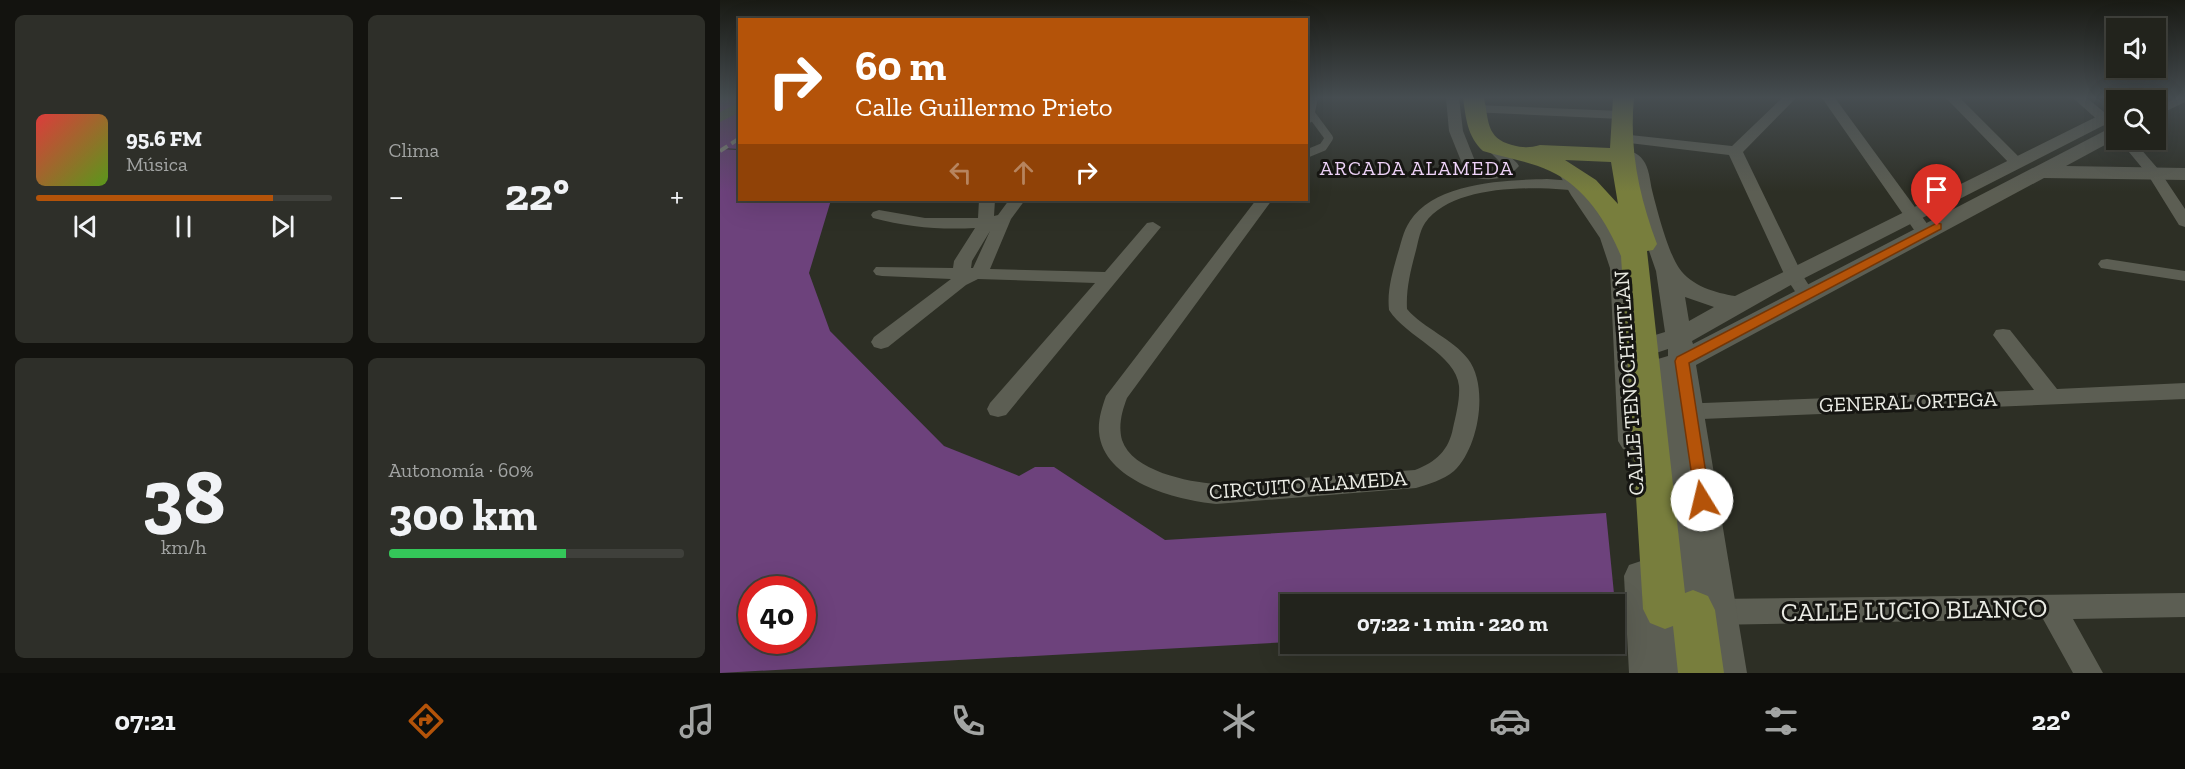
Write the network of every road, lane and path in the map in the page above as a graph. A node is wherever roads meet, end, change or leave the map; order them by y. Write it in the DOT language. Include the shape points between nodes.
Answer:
graph roads {
  1 [pos="1323,129"];
  2 [pos="1456,129"];
  3 [pos="1480,129"];
  4 [pos="1622,129"];
  5 [pos="1757,129"];
  6 [pos="1850,129"];
  7 [pos="1983,129"];
  8 [pos="2098,129"];
  9 [pos="2104,129"];
  10 [pos="1621,147"];
  11 [pos="2134,150"];
  12 [pos="1735,151"];
  13 [pos="1308,153"];
  14 [pos="1504,154"];
  15 [pos="2016,162"];
  16 [pos="1472,172"];
  17 [pos="1572,172"];
  18 [pos="2040,172"];
  19 [pos="2154,173"];
  20 [pos="2185,174"];
  21 [pos="1534,183"];
  22 [pos="1454,198"];
  23 [pos="987,201"];
  24 [pos="1016,201"];
  25 [pos="1263,201"];
  26 [pos="879,215"];
  27 [pos="1003,219"];
  28 [pos="2185,222"];
  29 [pos="986,223"];
  30 [pos="1918,224"];
  31 [pos="1153,226"];
  32 [pos="2107,264"];
  33 [pos="882,271"];
  34 [pos="980,272"];
  35 [pos="1654,276"];
  36 [pos="1794,276"];
  37 [pos="2185,276"];
  38 [pos="960,277"];
  39 [pos="1110,278"];
  40 [pos="1806,295"];
  41 [pos="1737,304"];
  42 [pos="2003,335"];
  43 [pos="881,342"];
  44 [pos="1680,349"];
  45 [pos="1627,365"];
  46 [pos="2185,391"];
  47 [pos="2051,396"];
  48 [pos="998,409"];
  49 [pos="1688,411"];
  50 [pos="1631,414"];
  51 [pos="2185,605"];
  52 [pos="2052,609"];
  53 [pos="1680,611"];
  54 [pos="1648,673"];
  55 [pos="1672,673"];
  56 [pos="1701,673"];
  57 [pos="1728,673"];
  58 [pos="2089,673"];
  1 -- 13 [label="lane" via="1329,138 1327,145"];
  2 -- 16 [label="street"];
  3 -- 14 [label="main road" via="1482,137"];
  4 -- 10 [label="main road, CALLE TENOCHTITLAN"];
  5 -- 12 [label="street"];
  6 -- 30 [label="street"];
  7 -- 15 [label="street"];
  8 -- 15 [label="street"];
  9 -- 18 [label="street"];
  10 -- 12 [label="street"];
  10 -- 17 [label="main road"];
  10 -- 35 [label="main road, CALLE TENOCHTITLAN" via="1634,218"];
  11 -- 19 [label="street"];
  12 -- 36 [label="street"];
  14 -- 16 [label="street" via="1502,173 1492,176"];
  14 -- 17 [label="main road"];
  14 -- 21 [label="street"];
  15 -- 18 [label="street"];
  15 -- 30 [label="street"];
  16 -- 22 [label="street, CIRCUITO ALAMEDA"];
  17 -- 21 [label="street, CIRCUITO ALAMEDA"];
  17 -- 35 [label="main road" via="1627,235 1635,256"];
  17 -- 45 [label="street, CALLE TENOCHTITLAN" via="1618,248"];
  18 -- 19 [label="street"];
  18 -- 30 [label="street"];
  19 -- 20 [label="street"];
  19 -- 28 [label="street"];
  21 -- 22 [label="street, CIRCUITO ALAMEDA" via="1497,186"];
  22 -- 25 [label="street, CIRCUITO ALAMEDA" via="1436,206 1417,222 1403,264 1397,303 1409,324 1454,356 1469,379 1458,453 1449,464 1416,479 1217,494 1158,482 1137,470 1113,446 1109,424 1112,409 1117,396"];
  23 -- 29 [label="street"];
  24 -- 27 [label="street"];
  26 -- 29 [label="street" via="906,222"];
  27 -- 29 [label="street"];
  27 -- 34 [label="street"];
  29 -- 38 [label="street" via="963,261"];
  30 -- 36 [label="street"];
  30 -- 40 [label="street"];
  31 -- 39 [label="street"];
  32 -- 37 [label="street"];
  33 -- 38 [label="street"];
  34 -- 38 [label="street"];
  34 -- 39 [label="street"];
  35 -- 41 [label="street" via="1707,299"];
  35 -- 44 [label="street, CALLE TENOCHTITLAN"];
  35 -- 53 [label="main road, CALLE TENOCHTITLAN"];
  36 -- 40 [label="street"];
  36 -- 41 [label="street"];
  38 -- 43 [label="street"];
  39 -- 48 [label="street"];
  40 -- 44 [label="street"];
  41 -- 44 [label="street"];
  42 -- 47 [label="street"];
  44 -- 45 [label="street"];
  44 -- 49 [label="street, CALLE TENOCHTITLAN"];
  45 -- 50 [label="street, CALLE TENOCHTITLAN"];
  46 -- 47 [label="street, GENERAL ORTEGA"];
  47 -- 49 [label="street, GENERAL ORTEGA"];
  49 -- 50 [label="street, GENERAL ORTEGA"];
  49 -- 53 [label="street, CALLE TENOCHTITLAN"];
  50 -- 53 [label="street, CALLE TENOCHTITLAN"];
  51 -- 52 [label="street, CALLE LUCIO BLANCO"];
  52 -- 53 [label="street, CALLE LUCIO BLANCO"];
  52 -- 58 [label="street"];
  53 -- 54 [label="street"];
  53 -- 55 [label="street"];
  53 -- 56 [label="main road"];
  53 -- 57 [label="street"];
}
